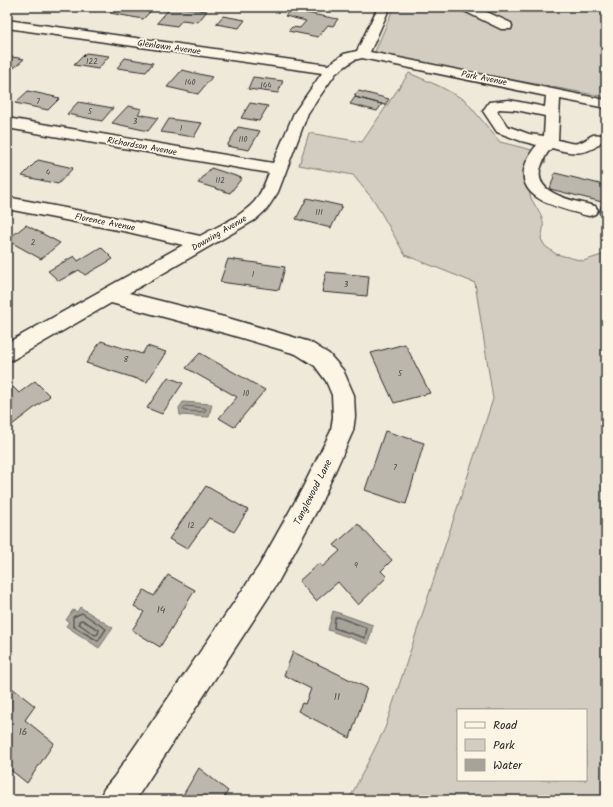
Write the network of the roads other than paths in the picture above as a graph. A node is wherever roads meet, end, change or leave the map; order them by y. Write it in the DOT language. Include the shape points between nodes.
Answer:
graph roads {
  1 [pos="384,7"];
  2 [pos="466,7"];
  3 [pos="7,24"];
  4 [pos="506,26"];
  5 [pos="362,54"];
  6 [pos="331,70"];
  7 [pos="553,92"];
  8 [pos="590,100"];
  9 [pos="606,104"];
  10 [pos="552,113"];
  11 [pos="7,123"];
  12 [pos="598,131"];
  13 [pos="550,142"];
  14 [pos="278,169"];
  15 [pos="7,203"];
  16 [pos="589,210"];
  17 [pos="203,243"];
  18 [pos="111,296"];
  19 [pos="7,353"];
  20 [pos="114,800"];
  1 -- 5 [label="street"];
  2 -- 4 [label="street"];
  3 -- 6 [label="street, Glenlawn Avenue"];
  5 -- 6 [label="street, Downing Avenue" via="349,57"];
  5 -- 7 [label="street, Park Avenue"];
  6 -- 14 [label="street, Downing Avenue" via="301,113"];
  7 -- 8 [label="street, Park Avenue"];
  7 -- 10 [label="street"];
  8 -- 9 [label="street, Park Avenue"];
  8 -- 12 [label="street" via="596,112"];
  10 -- 13 [label="street"];
  10 -- 13 [label="street" via="502,105 493,106 490,111 502,129 526,138"];
  11 -- 14 [label="street, Richardson Avenue"];
  12 -- 13 [label="street" via="588,146 581,148"];
  13 -- 16 [label="street" via="539,150 530,174 531,181 537,189 558,202"];
  14 -- 17 [label="street, Downing Avenue" via="270,192 261,205 249,216"];
  15 -- 17 [label="street, Florence Avenue"];
  17 -- 18 [label="street, Downing Avenue"];
  18 -- 19 [label="street, Downing Avenue"];
  18 -- 20 [label="street, Tanglewood Lane" via="303,348 322,360 336,376 343,396 344,417 342,431 311,497 268,575"];
}
